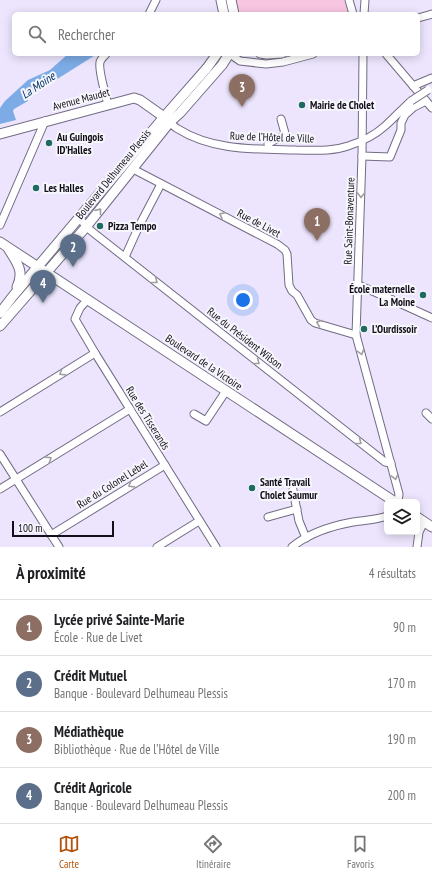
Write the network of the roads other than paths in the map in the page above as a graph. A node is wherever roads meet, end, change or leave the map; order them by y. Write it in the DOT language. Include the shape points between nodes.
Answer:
graph roads {
  1 [pos="156,0"];
  2 [pos="221,0"];
  3 [pos="231,0"];
  4 [pos="349,0"];
  5 [pos="365,0"];
  6 [pos="150,12"];
  7 [pos="224,12"];
  8 [pos="234,12"];
  9 [pos="352,12"];
  10 [pos="364,12"];
  11 [pos="432,14"];
  12 [pos="420,17"];
  13 [pos="103,56"];
  14 [pos="216,56"];
  15 [pos="228,56"];
  16 [pos="232,56"];
  17 [pos="305,56"];
  18 [pos="363,56"];
  19 [pos="388,56"];
  20 [pos="432,78"];
  21 [pos="413,86"];
  22 [pos="430,89"];
  23 [pos="426,101"];
  24 [pos="108,105"];
  25 [pos="432,108"];
  26 [pos="281,119"];
  27 [pos="167,120"];
  28 [pos="45,121"];
  29 [pos="0,134"];
  30 [pos="362,140"];
  31 [pos="268,144"];
  32 [pos="362,156"];
  33 [pos="133,169"];
  34 [pos="161,184"];
  35 [pos="79,218"];
  36 [pos="0,225"];
  37 [pos="86,226"];
  38 [pos="4,244"];
  39 [pos="125,257"];
  40 [pos="38,266"];
  41 [pos="47,273"];
  42 [pos="358,285"];
  43 [pos="13,296"];
  44 [pos="88,299"];
  45 [pos="0,312"];
  46 [pos="432,318"];
  47 [pos="0,326"];
  48 [pos="356,335"];
  49 [pos="95,353"];
  50 [pos="226,391"];
  51 [pos="130,409"];
  52 [pos="0,412"];
  53 [pos="426,413"];
  54 [pos="194,414"];
  55 [pos="432,420"];
  56 [pos="0,454"];
  57 [pos="391,463"];
  58 [pos="165,465"];
  59 [pos="16,479"];
  60 [pos="0,489"];
  61 [pos="293,490"];
  62 [pos="390,499"];
  63 [pos="398,499"];
  64 [pos="297,509"];
  65 [pos="268,517"];
  66 [pos="384,517"];
  67 [pos="199,521"];
  68 [pos="424,522"];
  69 [pos="51,535"];
  70 [pos="306,538"];
  71 [pos="59,547"];
  72 [pos="156,547"];
  73 [pos="216,547"];
  74 [pos="292,547"];
  75 [pos="417,547"];
  1 -- 6 [label="street"];
  2 -- 7 [label="main road"];
  3 -- 8 [label="main road"];
  4 -- 9 [label="street"];
  5 -- 10 [label="street"];
  11 -- 12 [label="street"];
  13 -- 24 [label="street" via="100,70"];
  14 -- 27 [label="main road, Boulevard Delhumeau Plessis"];
  15 -- 27 [label="main road, Boulevard Delhumeau Plessis" via="180,113"];
  16 -- 17 [label="street" via="240,61 266,64"];
  18 -- 30 [label="street, Rue Saint-Bonaventure"];
  19 -- 21 [label="street"];
  20 -- 21 [label="street"];
  21 -- 23 [label="street"];
  22 -- 30 [label="street, Rue de l’Hôtel de Ville, bridge" via="401,109 376,133"];
  23 -- 25 [label="street"];
  23 -- 32 [label="street" via="405,115 390,157"];
  24 -- 27 [label="main road, Avenue Maudet" via="134,98"];
  24 -- 28 [label="main road, Avenue Maudet"];
  26 -- 31 [label="street" via="286,137"];
  27 -- 30 [label="street, Rue de l’Hôtel de Ville" via="192,136 233,148 337,149"];
  27 -- 33 [label="main road, Boulevard Delhumeau Plessis"];
  27 -- 35 [label="main road, Boulevard Delhumeau Plessis"];
  28 -- 29 [label="main road, Avenue Maudet"];
  28 -- 36 [label="street"];
  30 -- 32 [label="street, Rue Saint-Bonaventure"];
  32 -- 42 [label="street, Rue Saint-Bonaventure, one-way"];
  33 -- 34 [label="street, Rue de Livet"];
  37 -- 33 [label="main road, Boulevard Delhumeau Plessis, one-way"];
  34 -- 39 [label="street"];
  48 -- 34 [label="street, Rue de Livet, one-way" via="312,320 289,285 285,250"];
  35 -- 37 [label="street, Rue du Président Wilson"];
  35 -- 40 [label="main road, Boulevard Delhumeau Plessis"];
  37 -- 39 [label="street, Rue du Président Wilson"];
  37 -- 41 [label="main road, Boulevard Delhumeau Plessis"];
  38 -- 40 [label="main road, Boulevard de la Victoire"];
  38 -- 43 [label="main road" via="21,274"];
  39 -- 57 [label="street, Rue du Président Wilson, one-way" via="385,462"];
  40 -- 41 [label="main road, Boulevard de la Victoire"];
  40 -- 43 [label="main road, Boulevard Delhumeau Plessis"];
  41 -- 44 [label="main road, Boulevard de la Victoire"];
  41 -- 47 [label="main road, Boulevard Delhumeau Plessis"];
  42 -- 46 [label="street"];
  42 -- 48 [label="street, Rue Saint-Bonaventure"];
  43 -- 45 [label="main road, Boulevard Delhumeau Plessis"];
  44 -- 49 [label="street, Rue des Tisserands" via="80,308 76,319"];
  44 -- 50 [label="main road, Boulevard de la Victoire"];
  48 -- 57 [label="street, Rue Saint-Bonaventure, one-way"];
  49 -- 51 [label="street, Rue des Tisserands"];
  49 -- 52 [label="street, one-way"];
  50 -- 54 [label="street" via="206,421"];
  50 -- 62 [label="main road, Boulevard de la Victoire"];
  51 -- 58 [label="street, Rue des Tisserands"];
  59 -- 51 [label="street, one-way"];
  53 -- 55 [label="street"];
  56 -- 59 [label="street"];
  57 -- 63 [label="street, Rue Saint-Bonaventure, one-way"];
  58 -- 67 [label="street, Rue des Tisserands"];
  58 -- 69 [label="street, Rue du Colonel Lebel, one-way"];
  59 -- 60 [label="street"];
  59 -- 69 [label="street"];
  61 -- 64 [label="street"];
  64 -- 65 [label="street"];
  64 -- 70 [label="street"];
  66 -- 70 [label="street" via="334,526"];
  67 -- 72 [label="street"];
  67 -- 73 [label="street, Rue des Tisserands"];
  68 -- 75 [label="street" via="419,532"];
  69 -- 71 [label="street"];
  70 -- 74 [label="street"];
}
